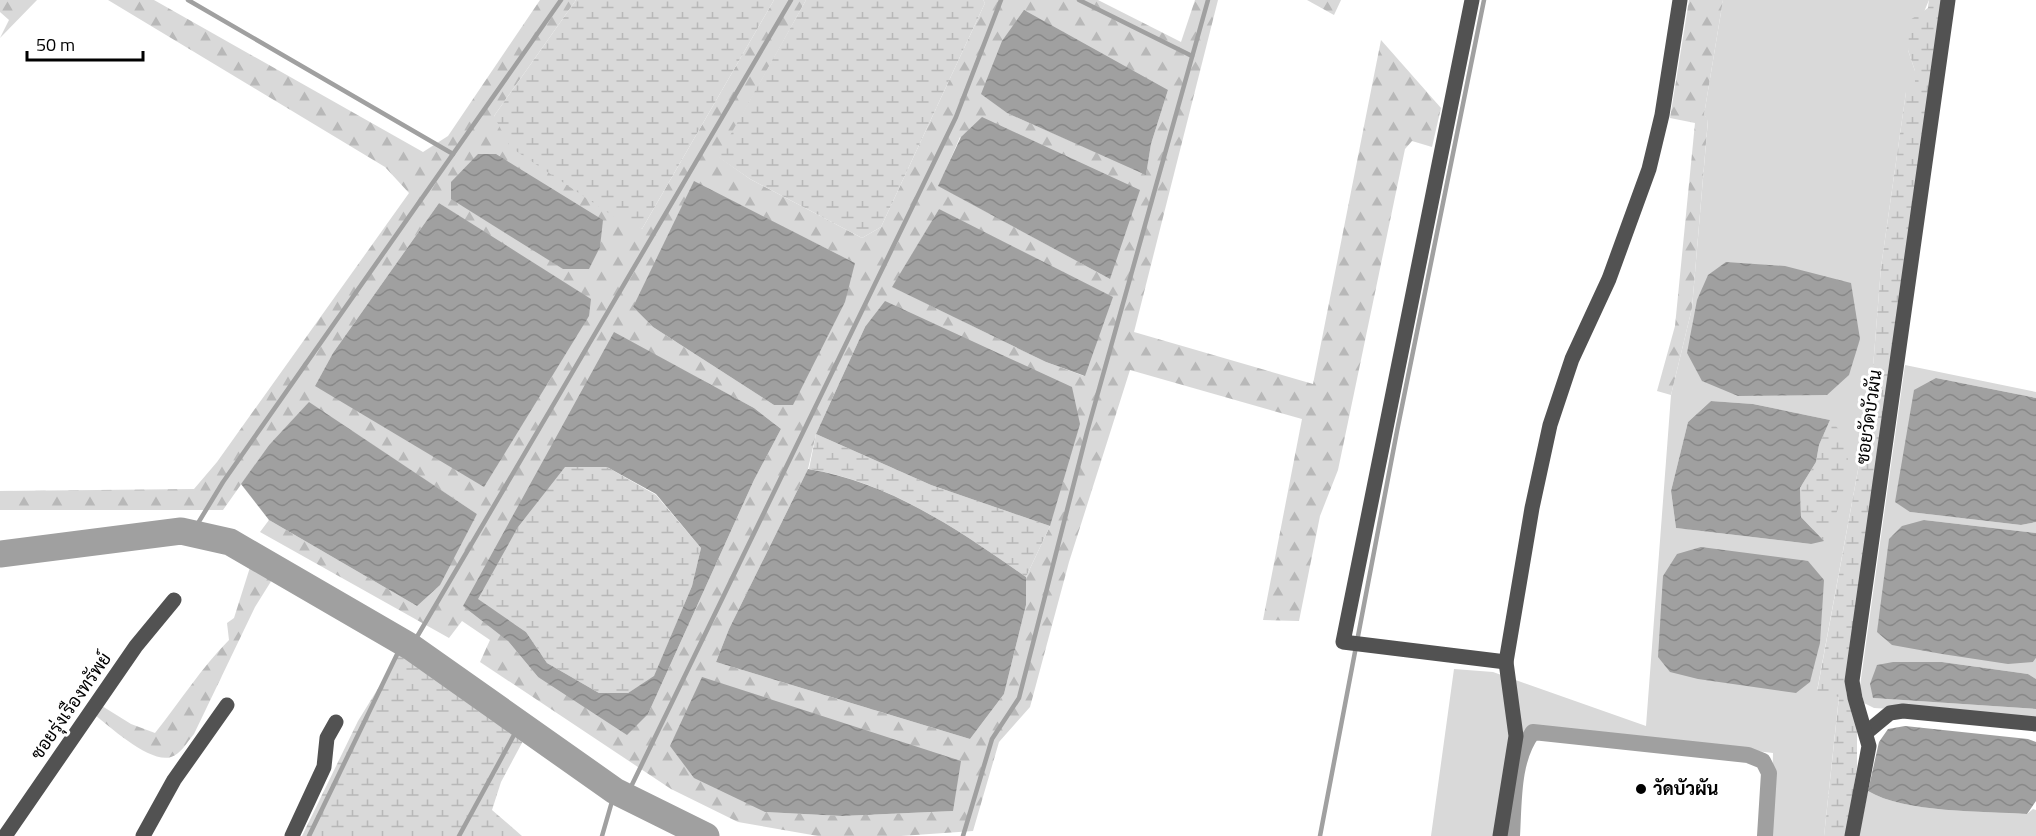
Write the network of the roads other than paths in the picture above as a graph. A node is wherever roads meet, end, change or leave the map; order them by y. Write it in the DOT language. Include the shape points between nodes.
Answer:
graph roads {
  1 [pos="1472,0"];
  2 [pos="1680,0"];
  3 [pos="1948,0"];
  4 [pos="174,600"];
  5 [pos="1506,662"];
  6 [pos="227,705"];
  7 [pos="336,722"];
  8 [pos="2036,724"];
  9 [pos="1867,732"];
  10 [pos="4,836"];
  11 [pos="143,836"];
  12 [pos="292,836"];
  13 [pos="1500,836"];
  14 [pos="1852,836"];
  1 -- 5 [label="street" via="1344,642"];
  2 -- 5 [label="street" via="1649,170 1609,279 1572,359 1550,424"];
  3 -- 9 [label="street, ซอยวัดบัวผัน" via="1852,681"];
  4 -- 10 [label="street, ซอยรุ่งเรืองทรัพย์" via="136,646"];
  5 -- 13 [label="street" via="1516,736"];
  6 -- 11 [label="street" via="174,780"];
  7 -- 12 [label="street" via="327,738 324,768"];
  8 -- 9 [label="street" via="1903,711 1890,713"];
  9 -- 14 [label="street, ซอยวัดบัวผัน" via="1869,746"];
}
